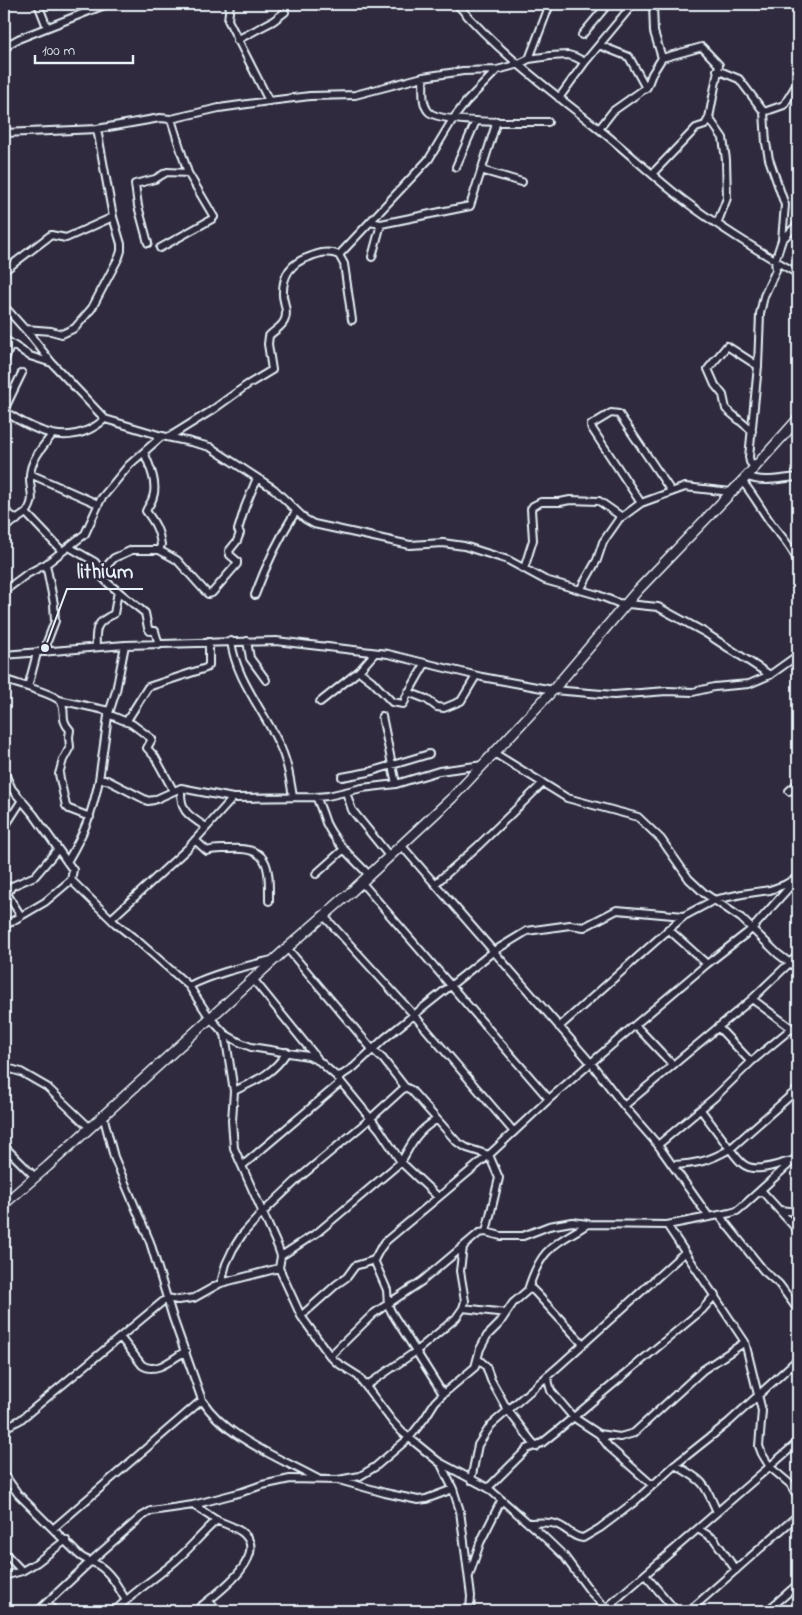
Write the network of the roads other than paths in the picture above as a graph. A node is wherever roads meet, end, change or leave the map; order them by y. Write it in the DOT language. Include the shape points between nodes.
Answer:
graph roads {
  1 [pos="38,4"];
  2 [pos="107,4"];
  3 [pos="230,4"];
  4 [pos="457,4"];
  5 [pos="550,4"];
  6 [pos="608,4"];
  7 [pos="633,4"];
  8 [pos="653,4"];
  9 [pos="285,12"];
  10 [pos="47,27"];
  11 [pos="582,35"];
  12 [pos="237,40"];
  13 [pos="599,45"];
  14 [pos="4,51"];
  15 [pos="662,58"];
  16 [pos="529,59"];
  17 [pos="585,62"];
  18 [pos="518,64"];
  19 [pos="497,70"];
  20 [pos="717,70"];
  21 [pos="423,77"];
  22 [pos="798,82"];
  23 [pos="646,88"];
  24 [pos="559,98"];
  25 [pos="269,101"];
  26 [pos="764,112"];
  27 [pos="709,118"];
  28 [pos="171,119"];
  29 [pos="453,120"];
  30 [pos="476,121"];
  31 [pos="497,121"];
  32 [pos="548,122"];
  33 [pos="96,128"];
  34 [pos="599,129"];
  35 [pos="4,133"];
  36 [pos="456,167"];
  37 [pos="481,170"];
  38 [pos="188,173"];
  39 [pos="652,174"];
  40 [pos="522,182"];
  41 [pos="113,217"];
  42 [pos="370,222"];
  43 [pos="381,224"];
  44 [pos="716,224"];
  45 [pos="798,224"];
  46 [pos="782,240"];
  47 [pos="148,243"];
  48 [pos="160,248"];
  49 [pos="339,255"];
  50 [pos="372,258"];
  51 [pos="775,261"];
  52 [pos="5,270"];
  53 [pos="798,274"];
  54 [pos="4,306"];
  55 [pos="352,320"];
  56 [pos="25,329"];
  57 [pos="4,339"];
  58 [pos="11,344"];
  59 [pos="4,362"];
  60 [pos="52,363"];
  61 [pos="758,366"];
  62 [pos="22,373"];
  63 [pos="4,410"];
  64 [pos="104,419"];
  65 [pos="798,422"];
  66 [pos="752,431"];
  67 [pos="52,435"];
  68 [pos="162,436"];
  69 [pos="169,437"];
  70 [pos="144,452"];
  71 [pos="755,468"];
  72 [pos="30,474"];
  73 [pos="798,477"];
  74 [pos="257,478"];
  75 [pos="745,479"];
  76 [pos="671,491"];
  77 [pos="731,492"];
  78 [pos="641,503"];
  79 [pos="98,504"];
  80 [pos="4,510"];
  81 [pos="296,511"];
  82 [pos="26,513"];
  83 [pos="621,516"];
  84 [pos="17,520"];
  85 [pos="4,526"];
  86 [pos="66,549"];
  87 [pos="159,550"];
  88 [pos="797,553"];
  89 [pos="798,562"];
  90 [pos="46,564"];
  91 [pos="524,569"];
  92 [pos="101,572"];
  93 [pos="5,588"];
  94 [pos="580,590"];
  95 [pos="118,591"];
  96 [pos="255,595"];
  97 [pos="626,604"];
  98 [pos="231,641"];
  99 [pos="247,641"];
  100 [pos="209,642"];
  101 [pos="159,644"];
  102 [pos="125,645"];
  103 [pos="96,647"];
  104 [pos="47,652"];
  105 [pos="36,653"];
  106 [pos="375,653"];
  107 [pos="4,655"];
  108 [pos="798,655"];
  109 [pos="425,664"];
  110 [pos="359,670"];
  111 [pos="770,675"];
  112 [pos="476,676"];
  113 [pos="266,680"];
  114 [pos="4,682"];
  115 [pos="28,687"];
  116 [pos="553,690"];
  117 [pos="408,692"];
  118 [pos="60,700"];
  119 [pos="320,702"];
  120 [pos="108,712"];
  121 [pos="382,716"];
  122 [pos="126,722"];
  123 [pos="494,753"];
  124 [pos="429,754"];
  125 [pos="391,765"];
  126 [pos="483,766"];
  127 [pos="4,772"];
  128 [pos="342,777"];
  129 [pos="98,780"];
  130 [pos="542,783"];
  131 [pos="798,783"];
  132 [pos="396,784"];
  133 [pos="181,788"];
  134 [pos="173,790"];
  135 [pos="789,791"];
  136 [pos="346,792"];
  137 [pos="293,797"];
  138 [pos="316,797"];
  139 [pos="233,798"];
  140 [pos="22,800"];
  141 [pos="90,817"];
  142 [pos="5,824"];
  143 [pos="206,827"];
  144 [pos="195,840"];
  145 [pos="402,845"];
  146 [pos="58,850"];
  147 [pos="344,850"];
  148 [pos="390,856"];
  149 [pos="67,862"];
  150 [pos="316,874"];
  151 [pos="369,875"];
  152 [pos="71,880"];
  153 [pos="362,882"];
  154 [pos="435,884"];
  155 [pos="5,891"];
  156 [pos="714,900"];
  157 [pos="269,902"];
  158 [pos="21,916"];
  159 [pos="323,916"];
  160 [pos="684,916"];
  161 [pos="111,919"];
  162 [pos="4,926"];
  163 [pos="668,929"];
  164 [pos="752,930"];
  165 [pos="287,948"];
  166 [pos="494,952"];
  167 [pos="798,954"];
  168 [pos="274,960"];
  169 [pos="789,962"];
  170 [pos="707,964"];
  171 [pos="798,969"];
  172 [pos="253,979"];
  173 [pos="451,985"];
  174 [pos="189,986"];
  175 [pos="752,999"];
  176 [pos="414,1016"];
  177 [pos="210,1018"];
  178 [pos="635,1025"];
  179 [pos="559,1027"];
  180 [pos="718,1027"];
  181 [pos="792,1028"];
  182 [pos="798,1033"];
  183 [pos="225,1034"];
  184 [pos="372,1049"];
  185 [pos="287,1052"];
  186 [pos="319,1062"];
  187 [pos="751,1062"];
  188 [pos="591,1063"];
  189 [pos="673,1065"];
  190 [pos="5,1068"];
  191 [pos="4,1076"];
  192 [pos="336,1076"];
  193 [pos="340,1083"];
  194 [pos="405,1087"];
  195 [pos="798,1089"];
  196 [pos="234,1091"];
  197 [pos="549,1099"];
  198 [pos="624,1106"];
  199 [pos="701,1110"];
  200 [pos="103,1115"];
  201 [pos="370,1119"];
  202 [pos="436,1120"];
  203 [pos="90,1128"];
  204 [pos="514,1132"];
  205 [pos="658,1145"];
  206 [pos="4,1146"];
  207 [pos="730,1148"];
  208 [pos="489,1155"];
  209 [pos="798,1156"];
  210 [pos="792,1161"];
  211 [pos="401,1162"];
  212 [pos="672,1165"];
  213 [pos="242,1166"];
  214 [pos="35,1177"];
  215 [pos="761,1190"];
  216 [pos="438,1198"];
  217 [pos="4,1204"];
  218 [pos="779,1210"];
  219 [pos="263,1212"];
  220 [pos="798,1212"];
  221 [pos="719,1215"];
  222 [pos="709,1217"];
  223 [pos="588,1224"];
  224 [pos="666,1225"];
  225 [pos="486,1232"];
  226 [pos="798,1232"];
  227 [pos="463,1247"];
  228 [pos="685,1252"];
  229 [pos="281,1256"];
  230 [pos="374,1260"];
  231 [pos="280,1268"];
  232 [pos="221,1284"];
  233 [pos="528,1290"];
  234 [pos="715,1295"];
  235 [pos="167,1298"];
  236 [pos="388,1305"];
  237 [pos="463,1308"];
  238 [pos="798,1310"];
  239 [pos="506,1313"];
  240 [pos="301,1316"];
  241 [pos="120,1337"];
  242 [pos="746,1342"];
  243 [pos="583,1344"];
  244 [pos="186,1351"];
  245 [pos="415,1352"];
  246 [pos="330,1356"];
  247 [pos="478,1359"];
  248 [pos="798,1359"];
  249 [pos="547,1376"];
  250 [pos="366,1386"];
  251 [pos="444,1394"];
  252 [pos="758,1396"];
  253 [pos="202,1400"];
  254 [pos="507,1410"];
  255 [pos="573,1417"];
  256 [pos="4,1428"];
  257 [pos="599,1434"];
  258 [pos="410,1437"];
  259 [pos="798,1442"];
  260 [pos="536,1447"];
  261 [pos="440,1462"];
  262 [pos="675,1465"];
  263 [pos="770,1466"];
  264 [pos="4,1474"];
  265 [pos="319,1480"];
  266 [pos="338,1480"];
  267 [pos="470,1480"];
  268 [pos="9,1482"];
  269 [pos="652,1486"];
  270 [pos="453,1488"];
  271 [pos="488,1488"];
  272 [pos="4,1489"];
  273 [pos="798,1497"];
  274 [pos="501,1501"];
  275 [pos="193,1505"];
  276 [pos="717,1512"];
  277 [pos="798,1514"];
  278 [pos="217,1520"];
  279 [pos="528,1522"];
  280 [pos="54,1528"];
  281 [pos="698,1529"];
  282 [pos="66,1540"];
  283 [pos="4,1552"];
  284 [pos="90,1562"];
  285 [pos="736,1570"];
  286 [pos="22,1571"];
  287 [pos="645,1575"];
  288 [pos="4,1576"];
  289 [pos="468,1578"];
  290 [pos="798,1584"];
  291 [pos="125,1599"];
  292 [pos="208,1601"];
  293 [pos="46,1604"];
  294 [pos="605,1610"];
  295 [pos="38,1611"];
  296 [pos="55,1611"];
  297 [pos="114,1611"];
  298 [pos="196,1611"];
  299 [pos="219,1611"];
  300 [pos="470,1611"];
  301 [pos="676,1611"];
  302 [pos="689,1611"];
  303 [pos="767,1611"];
  1 -- 10 [label="street"];
  2 -- 10 [label="street"];
  3 -- 12 [label="street" via="228,20"];
  4 -- 18 [label="street"];
  5 -- 16 [label="street"];
  6 -- 11 [label="street"];
  7 -- 13 [label="street"];
  8 -- 15 [label="street" via="654,32"];
  9 -- 12 [label="street"];
  10 -- 14 [label="street" via="9,44"];
  12 -- 25 [label="street"];
  13 -- 17 [label="street"];
  13 -- 23 [label="street" via="629,57"];
  15 -- 20 [label="street" via="702,47 718,64"];
  15 -- 23 [label="street"];
  16 -- 17 [label="street" via="568,55"];
  16 -- 18 [label="street"];
  17 -- 24 [label="street"];
  18 -- 19 [label="street"];
  18 -- 24 [label="street"];
  19 -- 21 [label="street"];
  19 -- 29 [label="street"];
  20 -- 26 [label="street" via="739,79"];
  20 -- 27 [label="street"];
  21 -- 25 [label="street" via="355,95"];
  21 -- 29 [label="street" via="426,110"];
  22 -- 26 [label="street" via="784,105"];
  23 -- 34 [label="street" via="612,111"];
  24 -- 34 [label="street"];
  25 -- 28 [label="street"];
  26 -- 46 [label="street" via="769,159 785,205"];
  27 -- 39 [label="street"];
  27 -- 44 [label="street" via="723,138 726,160 727,198"];
  28 -- 33 [label="street"];
  28 -- 38 [label="street"];
  29 -- 30 [label="street"];
  29 -- 42 [label="street" via="433,154"];
  30 -- 31 [label="street"];
  30 -- 36 [label="street"];
  31 -- 32 [label="street"];
  31 -- 37 [label="street"];
  33 -- 35 [label="street"];
  33 -- 41 [label="street"];
  34 -- 39 [label="street"];
  37 -- 40 [label="street"];
  37 -- 43 [label="street" via="468,207"];
  38 -- 47 [label="street" via="167,172 135,184"];
  38 -- 48 [label="street" via="214,217"];
  39 -- 44 [label="street"];
  41 -- 52 [label="street" via="66,238 51,235"];
  41 -- 56 [label="street" via="121,251 92,308 75,328 62,334"];
  42 -- 43 [label="street"];
  42 -- 49 [label="street"];
  43 -- 50 [label="street"];
  44 -- 51 [label="street"];
  45 -- 46 [label="street"];
  46 -- 51 [label="street"];
  49 -- 55 [label="street" via="344,264"];
  49 -- 69 [label="street" via="322,252 294,264 286,274 283,281 285,320 269,336 272,369"];
  51 -- 53 [label="street"];
  51 -- 61 [label="street" via="776,270 760,314"];
  54 -- 56 [label="street"];
  56 -- 60 [label="street"];
  57 -- 58 [label="street"];
  58 -- 59 [label="street"];
  58 -- 60 [label="street" via="30,356"];
  60 -- 64 [label="street"];
  61 -- 66 [label="street"];
  61 -- 66 [label="street" via="727,346 708,369 723,395 726,409"];
  62 -- 63 [label="street"];
  63 -- 67 [label="street" via="29,427"];
  64 -- 67 [label="street" via="82,433"];
  64 -- 68 [label="street"];
  65 -- 71 [label="street"];
  66 -- 71 [label="street" via="749,457"];
  67 -- 72 [label="street"];
  68 -- 69 [label="street"];
  68 -- 70 [label="street"];
  69 -- 74 [label="street" via="210,448"];
  70 -- 79 [label="street"];
  70 -- 87 [label="street" via="152,471 155,491 146,511 156,524 161,545"];
  71 -- 75 [label="street"];
  72 -- 79 [label="street"];
  72 -- 82 [label="street" via="33,499"];
  73 -- 75 [label="street"];
  74 -- 81 [label="street"];
  74 -- 87 [label="street" via="243,512 238,540 229,551 237,564 215,591 208,594 177,560"];
  75 -- 77 [label="street"];
  75 -- 88 [label="street" via="772,524"];
  76 -- 77 [label="street" via="688,487"];
  76 -- 78 [label="street"];
  76 -- 78 [label="street" via="619,414 612,413 591,427"];
  77 -- 97 [label="street"];
  78 -- 83 [label="street"];
  79 -- 86 [label="street" via="85,534"];
  80 -- 84 [label="street"];
  81 -- 91 [label="street" via="323,527 410,545 443,543 464,546 508,560"];
  81 -- 96 [label="street" via="280,537"];
  82 -- 84 [label="street"];
  82 -- 86 [label="street"];
  83 -- 91 [label="street" via="599,502 570,500 536,504 532,509 532,546"];
  83 -- 94 [label="street" via="603,542"];
  84 -- 85 [label="street"];
  86 -- 90 [label="street"];
  86 -- 92 [label="street" via="95,562"];
  87 -- 92 [label="street" via="132,550 114,558"];
  88 -- 89 [label="street"];
  90 -- 93 [label="street"];
  90 -- 104 [label="street" via="55,621"];
  91 -- 94 [label="street" via="545,580"];
  92 -- 95 [label="street"];
  94 -- 97 [label="street"];
  95 -- 101 [label="street" via="145,613 148,628 155,631"];
  95 -- 103 [label="street" via="114,614 106,617 97,628"];
  97 -- 111 [label="street" via="658,607 704,632"];
  97 -- 116 [label="street"];
  98 -- 99 [label="street"];
  98 -- 100 [label="street"];
  98 -- 137 [label="street" via="234,660 279,742 287,763"];
  99 -- 106 [label="street" via="276,641"];
  99 -- 113 [label="street" via="250,658"];
  100 -- 101 [label="street"];
  100 -- 122 [label="street" via="209,665 206,668 148,687"];
  101 -- 102 [label="street"];
  102 -- 103 [label="street"];
  102 -- 120 [label="street" via="116,691"];
  103 -- 104 [label="street"];
  104 -- 105 [label="street"];
  105 -- 107 [label="street"];
  105 -- 115 [label="street"];
  106 -- 109 [label="street"];
  106 -- 110 [label="street"];
  108 -- 111 [label="street"];
  109 -- 112 [label="street"];
  109 -- 117 [label="street"];
  110 -- 117 [label="street" via="392,702 403,704"];
  110 -- 119 [label="street"];
  111 -- 116 [label="street" via="749,684 693,692 597,695"];
  112 -- 116 [label="street"];
  112 -- 117 [label="street" via="461,701 444,708"];
  114 -- 115 [label="street"];
  115 -- 118 [label="street"];
  116 -- 123 [label="street"];
  118 -- 120 [label="street"];
  118 -- 141 [label="street" via="64,722 70,730 70,746 59,774 66,806"];
  120 -- 122 [label="street"];
  120 -- 129 [label="street"];
  121 -- 125 [label="street"];
  122 -- 134 [label="street" via="152,739 147,748"];
  123 -- 126 [label="street"];
  123 -- 130 [label="street"];
  124 -- 125 [label="street"];
  125 -- 128 [label="street"];
  125 -- 132 [label="street"];
  126 -- 132 [label="street" via="439,771"];
  126 -- 145 [label="street"];
  127 -- 140 [label="street"];
  129 -- 134 [label="street" via="107,780 148,800"];
  129 -- 141 [label="street"];
  130 -- 154 [label="street"];
  130 -- 156 [label="street" via="567,798 638,817 661,840 689,879"];
  131 -- 135 [label="street"];
  132 -- 136 [label="street"];
  133 -- 134 [label="street"];
  133 -- 139 [label="street"];
  133 -- 143 [label="street" via="182,807"];
  136 -- 138 [label="street"];
  136 -- 148 [label="street" via="352,810"];
  137 -- 138 [label="street"];
  137 -- 139 [label="street"];
  138 -- 147 [label="street"];
  139 -- 143 [label="street"];
  140 -- 142 [label="street"];
  140 -- 146 [label="street"];
  141 -- 149 [label="street"];
  143 -- 144 [label="street"];
  144 -- 157 [label="street" via="207,851 244,848 258,854 269,871"];
  144 -- 161 [label="street"];
  145 -- 148 [label="street"];
  145 -- 154 [label="street"];
  146 -- 149 [label="street"];
  146 -- 155 [label="street" via="34,876"];
  147 -- 150 [label="street"];
  147 -- 151 [label="street"];
  148 -- 151 [label="street"];
  149 -- 152 [label="street" via="73,870"];
  151 -- 153 [label="street"];
  152 -- 158 [label="street" via="51,898"];
  152 -- 161 [label="street"];
  153 -- 159 [label="street"];
  153 -- 173 [label="street"];
  154 -- 166 [label="street"];
  155 -- 158 [label="street"];
  156 -- 160 [label="street"];
  156 -- 164 [label="street" via="741,918"];
  156 -- 164 [label="street" via="770,890 798,877"];
  158 -- 162 [label="street"];
  159 -- 165 [label="street"];
  159 -- 176 [label="street"];
  160 -- 163 [label="street"];
  160 -- 166 [label="street" via="617,910 584,927 570,925 527,931"];
  161 -- 174 [label="street"];
  163 -- 170 [label="street"];
  163 -- 179 [label="street"];
  164 -- 169 [label="street"];
  164 -- 170 [label="street"];
  165 -- 168 [label="street"];
  165 -- 184 [label="street"];
  166 -- 173 [label="street"];
  166 -- 179 [label="street"];
  167 -- 169 [label="street"];
  168 -- 172 [label="street"];
  168 -- 174 [label="street" via="218,973"];
  169 -- 171 [label="street"];
  169 -- 175 [label="street"];
  170 -- 178 [label="street"];
  172 -- 177 [label="street"];
  172 -- 186 [label="street"];
  173 -- 176 [label="street"];
  173 -- 197 [label="street"];
  174 -- 177 [label="street"];
  175 -- 180 [label="street"];
  175 -- 181 [label="street"];
  176 -- 184 [label="street"];
  176 -- 204 [label="street"];
  177 -- 183 [label="street"];
  177 -- 200 [label="street"];
  178 -- 188 [label="street"];
  178 -- 189 [label="street"];
  179 -- 188 [label="street"];
  180 -- 187 [label="street"];
  180 -- 189 [label="street"];
  181 -- 182 [label="street"];
  181 -- 187 [label="street"];
  183 -- 185 [label="street" via="251,1047"];
  183 -- 196 [label="street"];
  184 -- 192 [label="street" via="354,1067"];
  184 -- 194 [label="street"];
  185 -- 186 [label="street"];
  185 -- 196 [label="street" via="267,1075"];
  186 -- 192 [label="street"];
  187 -- 199 [label="street"];
  188 -- 197 [label="street"];
  188 -- 198 [label="street"];
  189 -- 198 [label="street"];
  190 -- 191 [label="street"];
  190 -- 203 [label="street" via="21,1072 47,1087"];
  192 -- 193 [label="street"];
  193 -- 201 [label="street"];
  193 -- 213 [label="street"];
  194 -- 201 [label="street"];
  194 -- 202 [label="street"];
  195 -- 207 [label="street"];
  196 -- 213 [label="street" via="233,1145"];
  197 -- 204 [label="street"];
  198 -- 205 [label="street"];
  199 -- 205 [label="street"];
  199 -- 207 [label="street"];
  200 -- 203 [label="street"];
  200 -- 235 [label="street" via="114,1157 150,1242"];
  201 -- 211 [label="street"];
  201 -- 219 [label="street"];
  202 -- 208 [label="street" via="456,1142"];
  202 -- 211 [label="street" via="415,1136"];
  203 -- 214 [label="street"];
  204 -- 208 [label="street"];
  205 -- 212 [label="street"];
  206 -- 214 [label="street"];
  207 -- 210 [label="street" via="743,1165 750,1168"];
  207 -- 212 [label="street" via="712,1159"];
  208 -- 216 [label="street"];
  208 -- 225 [label="street" via="500,1178"];
  209 -- 210 [label="street"];
  210 -- 215 [label="street"];
  211 -- 216 [label="street"];
  211 -- 229 [label="street" via="318,1232"];
  212 -- 222 [label="street"];
  213 -- 219 [label="street"];
  214 -- 217 [label="street"];
  215 -- 218 [label="street"];
  215 -- 221 [label="street" via="737,1211"];
  216 -- 230 [label="street" via="386,1241"];
  218 -- 220 [label="street"];
  218 -- 226 [label="street"];
  219 -- 229 [label="street"];
  219 -- 232 [label="street" via="233,1249"];
  221 -- 222 [label="street"];
  221 -- 238 [label="street"];
  222 -- 224 [label="street"];
  223 -- 224 [label="street"];
  223 -- 225 [label="street" via="560,1224 523,1236"];
  223 -- 233 [label="street" via="544,1253"];
  224 -- 228 [label="street"];
  225 -- 227 [label="street" via="479,1233"];
  227 -- 236 [label="street"];
  227 -- 237 [label="street" via="460,1271 465,1301"];
  228 -- 234 [label="street"];
  228 -- 243 [label="street"];
  229 -- 231 [label="street"];
  230 -- 236 [label="street" via="387,1290"];
  230 -- 240 [label="street" via="355,1266 347,1277"];
  231 -- 232 [label="street"];
  231 -- 240 [label="street"];
  232 -- 235 [label="street" via="194,1298"];
  233 -- 239 [label="street"];
  233 -- 243 [label="street" via="532,1289"];
  234 -- 242 [label="street"];
  234 -- 255 [label="street" via="702,1310"];
  235 -- 241 [label="street"];
  235 -- 244 [label="street"];
  236 -- 245 [label="street"];
  236 -- 246 [label="street" via="373,1314"];
  237 -- 239 [label="street"];
  237 -- 245 [label="street" via="456,1318"];
  239 -- 247 [label="street" via="487,1336"];
  240 -- 246 [label="street"];
  241 -- 244 [label="street" via="146,1368 158,1368"];
  241 -- 256 [label="street" via="20,1420"];
  242 -- 252 [label="street"];
  242 -- 257 [label="street" via="703,1370 634,1433 620,1437"];
  243 -- 249 [label="street"];
  244 -- 253 [label="street"];
  245 -- 250 [label="street"];
  245 -- 251 [label="street"];
  246 -- 250 [label="street" via="358,1376"];
  247 -- 251 [label="street" via="475,1367"];
  247 -- 254 [label="street" via="486,1366"];
  248 -- 252 [label="street"];
  249 -- 254 [label="street"];
  249 -- 255 [label="street" via="551,1391"];
  250 -- 258 [label="street" via="392,1420"];
  251 -- 258 [label="street"];
  252 -- 262 [label="street"];
  252 -- 263 [label="street" via="762,1411 759,1446"];
  253 -- 265 [label="street" via="220,1422 252,1445"];
  253 -- 280 [label="street"];
  254 -- 260 [label="street"];
  254 -- 267 [label="street" via="487,1429 478,1445"];
  255 -- 257 [label="street"];
  255 -- 260 [label="street"];
  257 -- 269 [label="street"];
  258 -- 261 [label="street"];
  258 -- 266 [label="street" via="360,1476"];
  259 -- 263 [label="street"];
  260 -- 271 [label="street" via="527,1449"];
  261 -- 267 [label="street"];
  261 -- 270 [label="street"];
  262 -- 269 [label="street"];
  262 -- 276 [label="street" via="706,1486"];
  263 -- 273 [label="street" via="790,1484"];
  263 -- 276 [label="street"];
  264 -- 268 [label="street"];
  265 -- 266 [label="street"];
  265 -- 275 [label="street" via="279,1481"];
  266 -- 270 [label="street" via="418,1500"];
  267 -- 271 [label="street"];
  268 -- 272 [label="street"];
  268 -- 280 [label="street"];
  269 -- 279 [label="street" via="583,1538 577,1538 558,1525"];
  270 -- 289 [label="street" via="460,1511"];
  271 -- 274 [label="street"];
  274 -- 279 [label="street"];
  274 -- 289 [label="street" via="480,1543"];
  275 -- 278 [label="street"];
  275 -- 284 [label="street" via="151,1511"];
  276 -- 281 [label="street"];
  277 -- 285 [label="street"];
  278 -- 291 [label="street" via="175,1562"];
  278 -- 292 [label="street" via="243,1533 250,1548 248,1562 228,1585"];
  279 -- 294 [label="street" via="564,1556"];
  280 -- 282 [label="street"];
  281 -- 285 [label="street" via="714,1539"];
  281 -- 287 [label="street"];
  282 -- 284 [label="street"];
  282 -- 286 [label="street"];
  283 -- 286 [label="street"];
  284 -- 291 [label="street" via="106,1571"];
  284 -- 293 [label="street"];
  285 -- 302 [label="street"];
  286 -- 288 [label="street"];
  287 -- 294 [label="street"];
  287 -- 301 [label="street"];
  289 -- 300 [label="street"];
  290 -- 303 [label="street"];
  291 -- 297 [label="street"];
  292 -- 298 [label="street"];
  292 -- 299 [label="street"];
  293 -- 295 [label="street"];
  293 -- 296 [label="street"];
}
